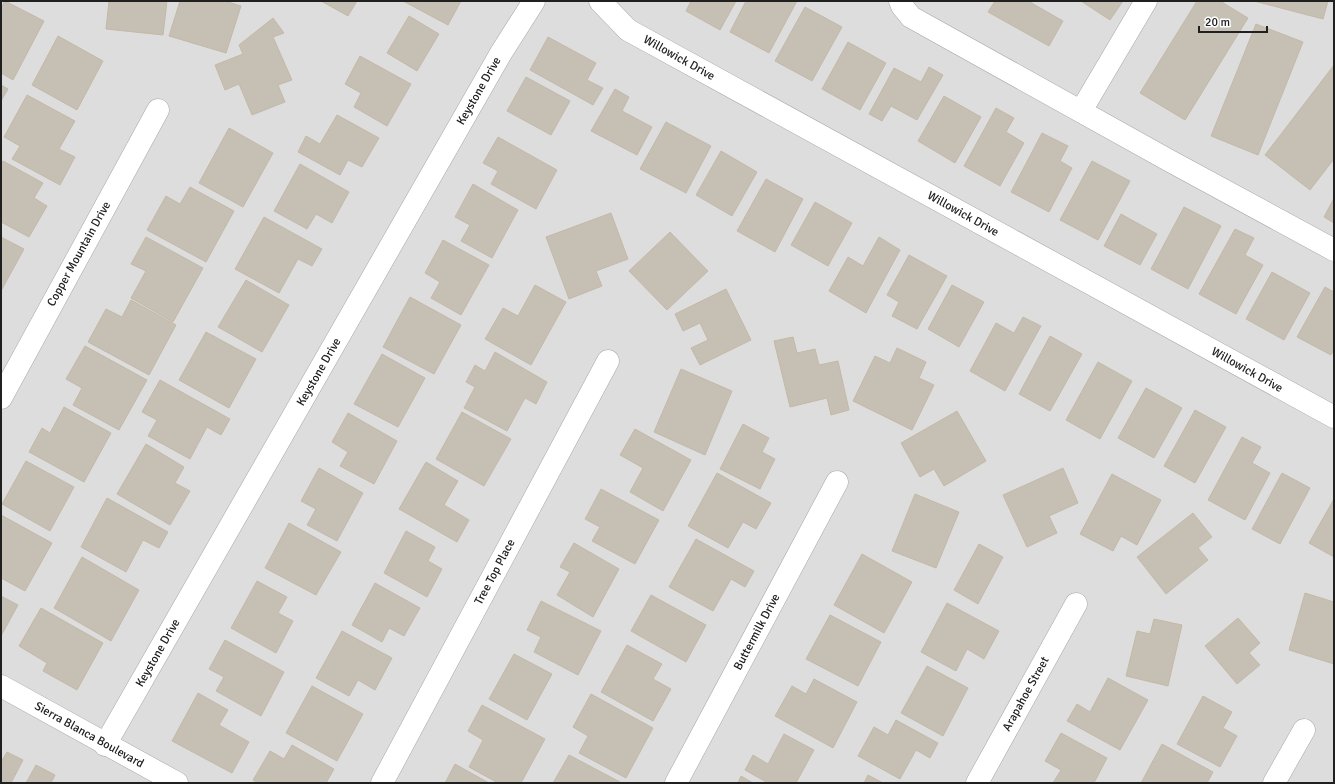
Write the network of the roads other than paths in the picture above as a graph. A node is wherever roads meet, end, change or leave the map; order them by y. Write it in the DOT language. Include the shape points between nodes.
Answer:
graph roads {
  1 [pos="534,1"];
  2 [pos="600,1"];
  3 [pos="900,1"];
  4 [pos="1146,1"];
  5 [pos="158,110"];
  6 [pos="1081,111"];
  7 [pos="1334,250"];
  8 [pos="608,361"];
  9 [pos="1,398"];
  10 [pos="1334,417"];
  11 [pos="837,482"];
  12 [pos="1076,604"];
  13 [pos="1,686"];
  14 [pos="1304,730"];
  15 [pos="106,745"];
  16 [pos="177,783"];
  17 [pos="382,783"];
  18 [pos="676,783"];
  19 [pos="977,783"];
  20 [pos="1274,783"];
  1 -- 15 [label="street, Keystone Drive" via="501,53"];
  2 -- 10 [label="street, Willowick Drive" via="628,30"];
  3 -- 6 [label="street" via="911,17"];
  4 -- 6 [label="street"];
  5 -- 9 [label="street, Copper Mountain Drive"];
  6 -- 7 [label="street"];
  8 -- 17 [label="street, Tree Top Place"];
  11 -- 18 [label="street, Buttermilk Drive"];
  12 -- 19 [label="street, Arapahoe Street"];
  13 -- 15 [label="street, Sierra Blanca Boulevard"];
  14 -- 20 [label="street"];
  15 -- 16 [label="street, Sierra Blanca Boulevard"];
}
